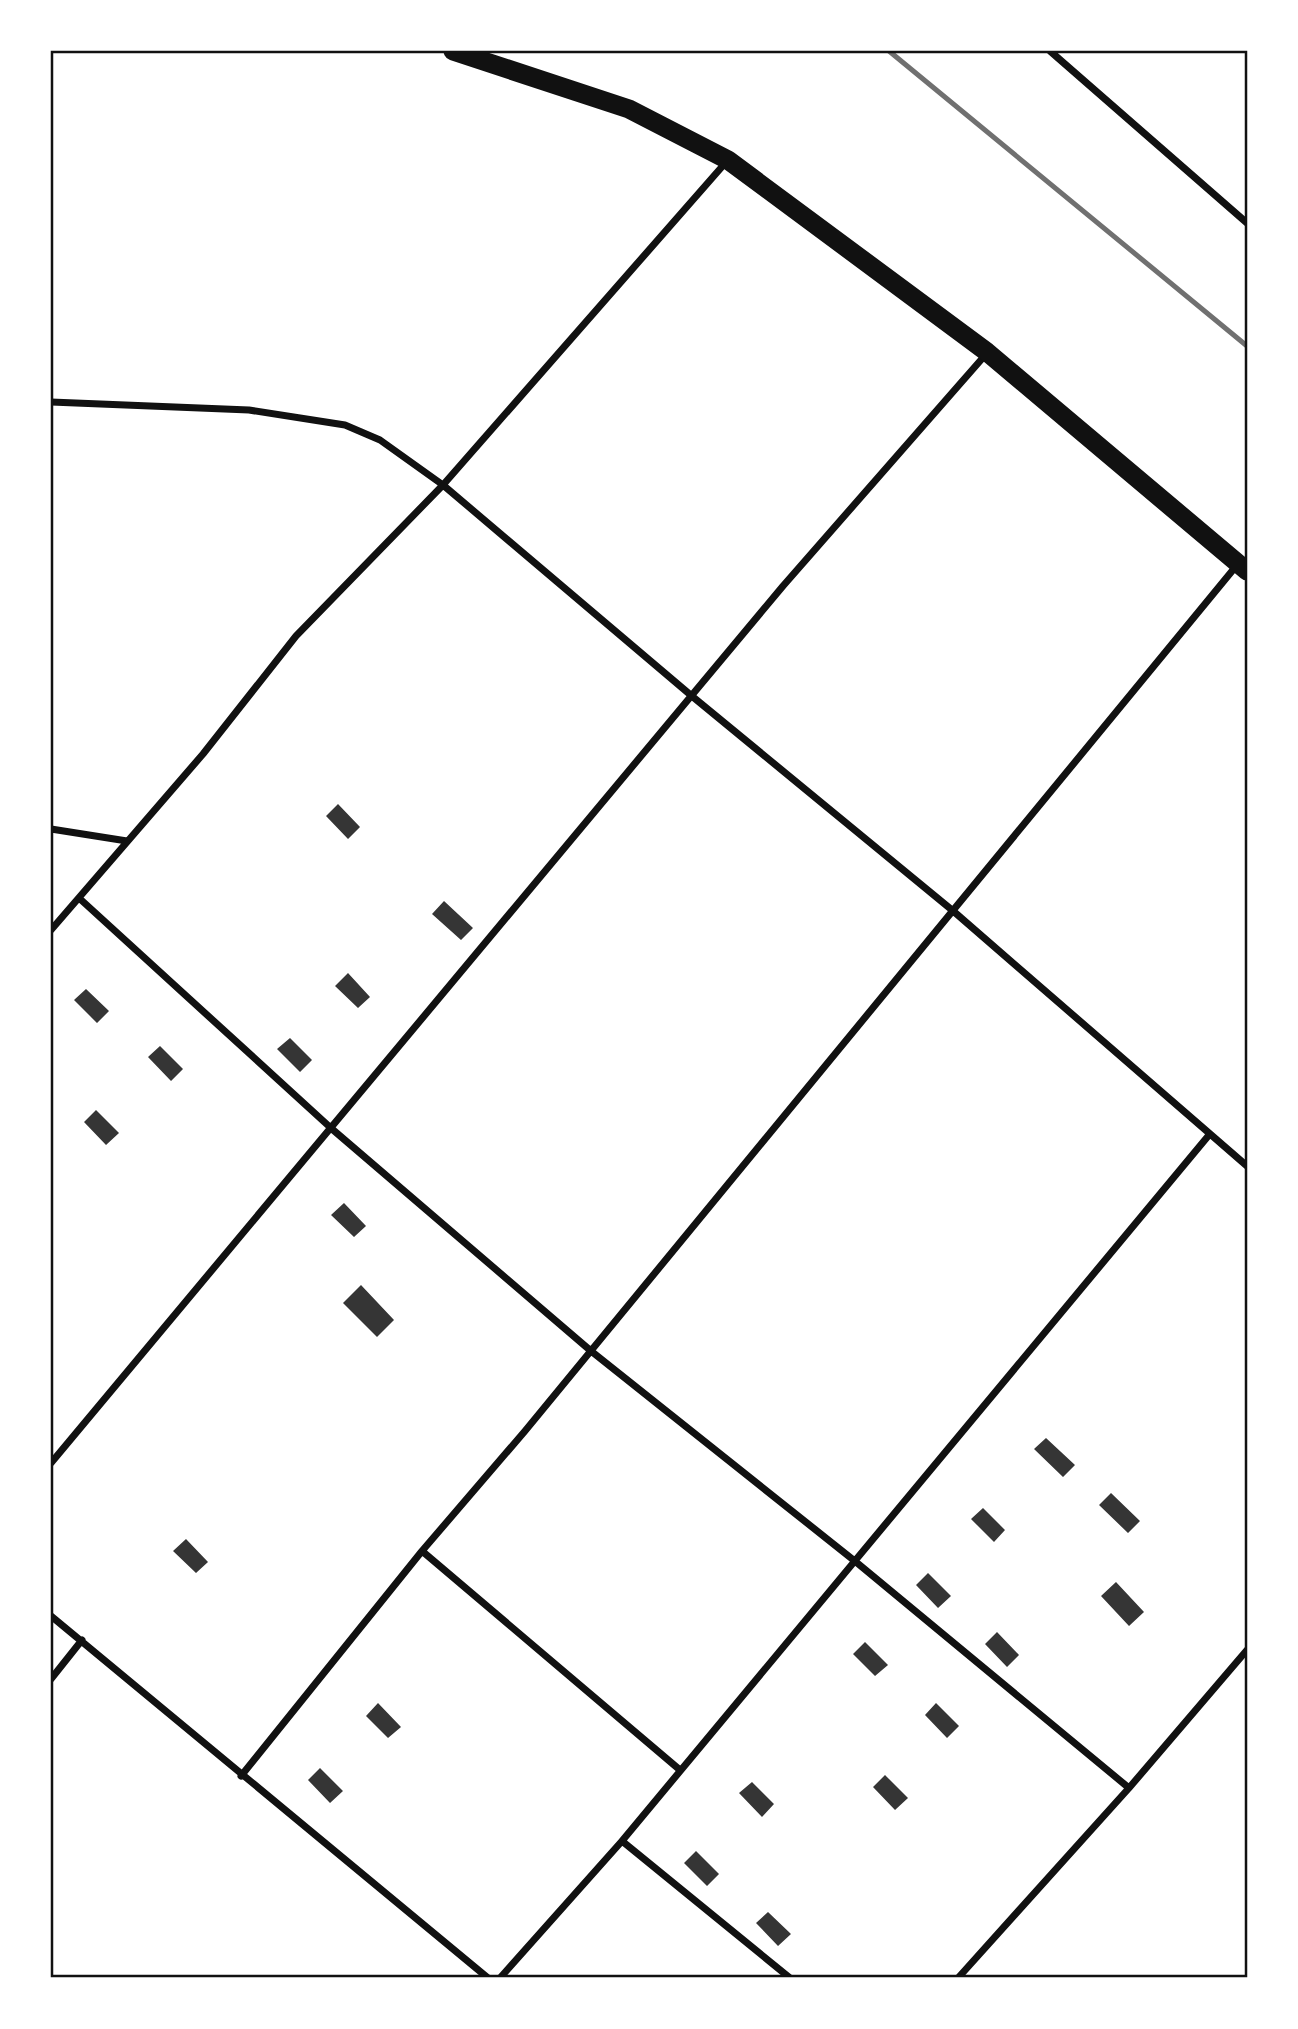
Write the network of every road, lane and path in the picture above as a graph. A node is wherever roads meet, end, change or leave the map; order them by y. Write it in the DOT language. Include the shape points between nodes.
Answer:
graph roads {
  1 [pos="453,51"];
  2 [pos="1050,51"];
  3 [pos="728,160"];
  4 [pos="1247,223"];
  5 [pos="987,352"];
  6 [pos="51,402"];
  7 [pos="443,485"];
  8 [pos="1243,567"];
  9 [pos="693,697"];
  10 [pos="51,830"];
  11 [pos="127,841"];
  12 [pos="79,898"];
  13 [pos="952,910"];
  14 [pos="51,930"];
  15 [pos="332,1129"];
  16 [pos="1209,1135"];
  17 [pos="1247,1166"];
  18 [pos="591,1350"];
  19 [pos="51,1463"];
  20 [pos="422,1551"];
  21 [pos="856,1562"];
  22 [pos="51,1616"];
  23 [pos="82,1640"];
  24 [pos="1247,1650"];
  25 [pos="51,1678"];
  26 [pos="680,1770"];
  27 [pos="242,1776"];
  28 [pos="1129,1788"];
  29 [pos="622,1841"];
  30 [pos="488,1978"];
  31 [pos="500,1978"];
  32 [pos="790,1978"];
  33 [pos="958,1978"];
  1 -- 3 [label="highway" via="629,110"];
  2 -- 4 [label="street"];
  3 -- 5 [label="highway"];
  3 -- 7 [label="street"];
  5 -- 8 [label="highway"];
  5 -- 9 [label="street"];
  6 -- 7 [label="street" via="249,410 345,425 380,440"];
  7 -- 9 [label="street"];
  7 -- 11 [label="street" via="296,636"];
  8 -- 13 [label="street"];
  9 -- 13 [label="street"];
  9 -- 15 [label="street"];
  10 -- 11 [label="street"];
  11 -- 12 [label="street"];
  12 -- 14 [label="street"];
  12 -- 15 [label="street"];
  13 -- 16 [label="street"];
  13 -- 18 [label="street"];
  15 -- 18 [label="street"];
  15 -- 19 [label="street"];
  16 -- 17 [label="street"];
  16 -- 21 [label="street"];
  18 -- 20 [label="street"];
  18 -- 21 [label="street"];
  20 -- 26 [label="street"];
  20 -- 27 [label="street"];
  21 -- 26 [label="street"];
  21 -- 28 [label="street"];
  22 -- 23 [label="street"];
  23 -- 25 [label="street"];
  23 -- 27 [label="street"];
  24 -- 28 [label="street"];
  26 -- 29 [label="street"];
  27 -- 30 [label="street"];
  28 -- 33 [label="street"];
  29 -- 31 [label="street"];
  29 -- 32 [label="street"];
}
